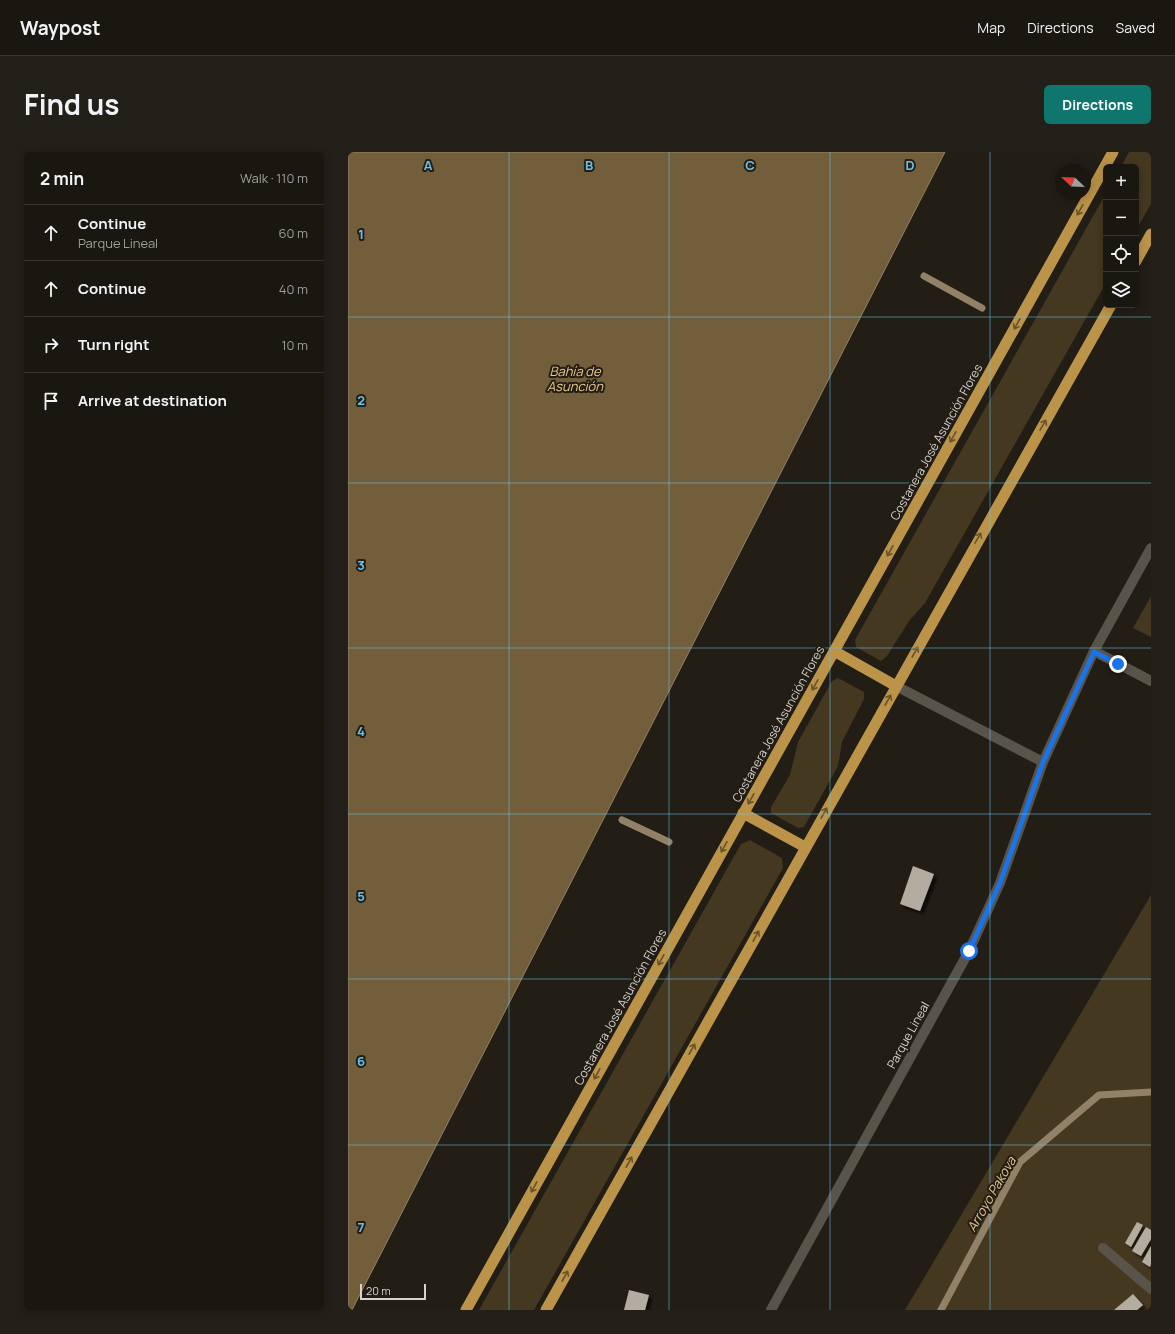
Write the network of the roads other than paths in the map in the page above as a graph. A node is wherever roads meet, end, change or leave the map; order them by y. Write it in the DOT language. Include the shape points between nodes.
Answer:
graph roads {
  1 [pos="1113,152"];
  2 [pos="1151,234"];
  3 [pos="1139,256"];
  4 [pos="1109,308"];
  5 [pos="1151,548"];
  6 [pos="834,651"];
  7 [pos="1094,652"];
  8 [pos="1151,681"];
  9 [pos="896,686"];
  10 [pos="1043,762"];
  11 [pos="743,813"];
  12 [pos="805,847"];
  13 [pos="1103,1248"];
  14 [pos="1151,1289"];
  15 [pos="466,1310"];
  16 [pos="546,1310"];
  17 [pos="771,1310"];
  1 -- 6 [label="highway, Costanera José Asunción Flores, one-way"];
  2 -- 3 [label="highway"];
  9 -- 4 [label="highway, one-way"];
  5 -- 7 [label="street, Parque Lineal"];
  6 -- 9 [label="highway"];
  6 -- 11 [label="highway, Costanera José Asunción Flores, one-way"];
  7 -- 8 [label="street"];
  7 -- 10 [label="street, Parque Lineal"];
  9 -- 10 [label="street"];
  12 -- 9 [label="highway, one-way"];
  10 -- 17 [label="street, Parque Lineal" via="1000,883 969,951"];
  11 -- 12 [label="highway"];
  11 -- 15 [label="highway, Costanera José Asunción Flores, one-way"];
  16 -- 12 [label="highway, one-way"];
  13 -- 14 [label="street"];
}
